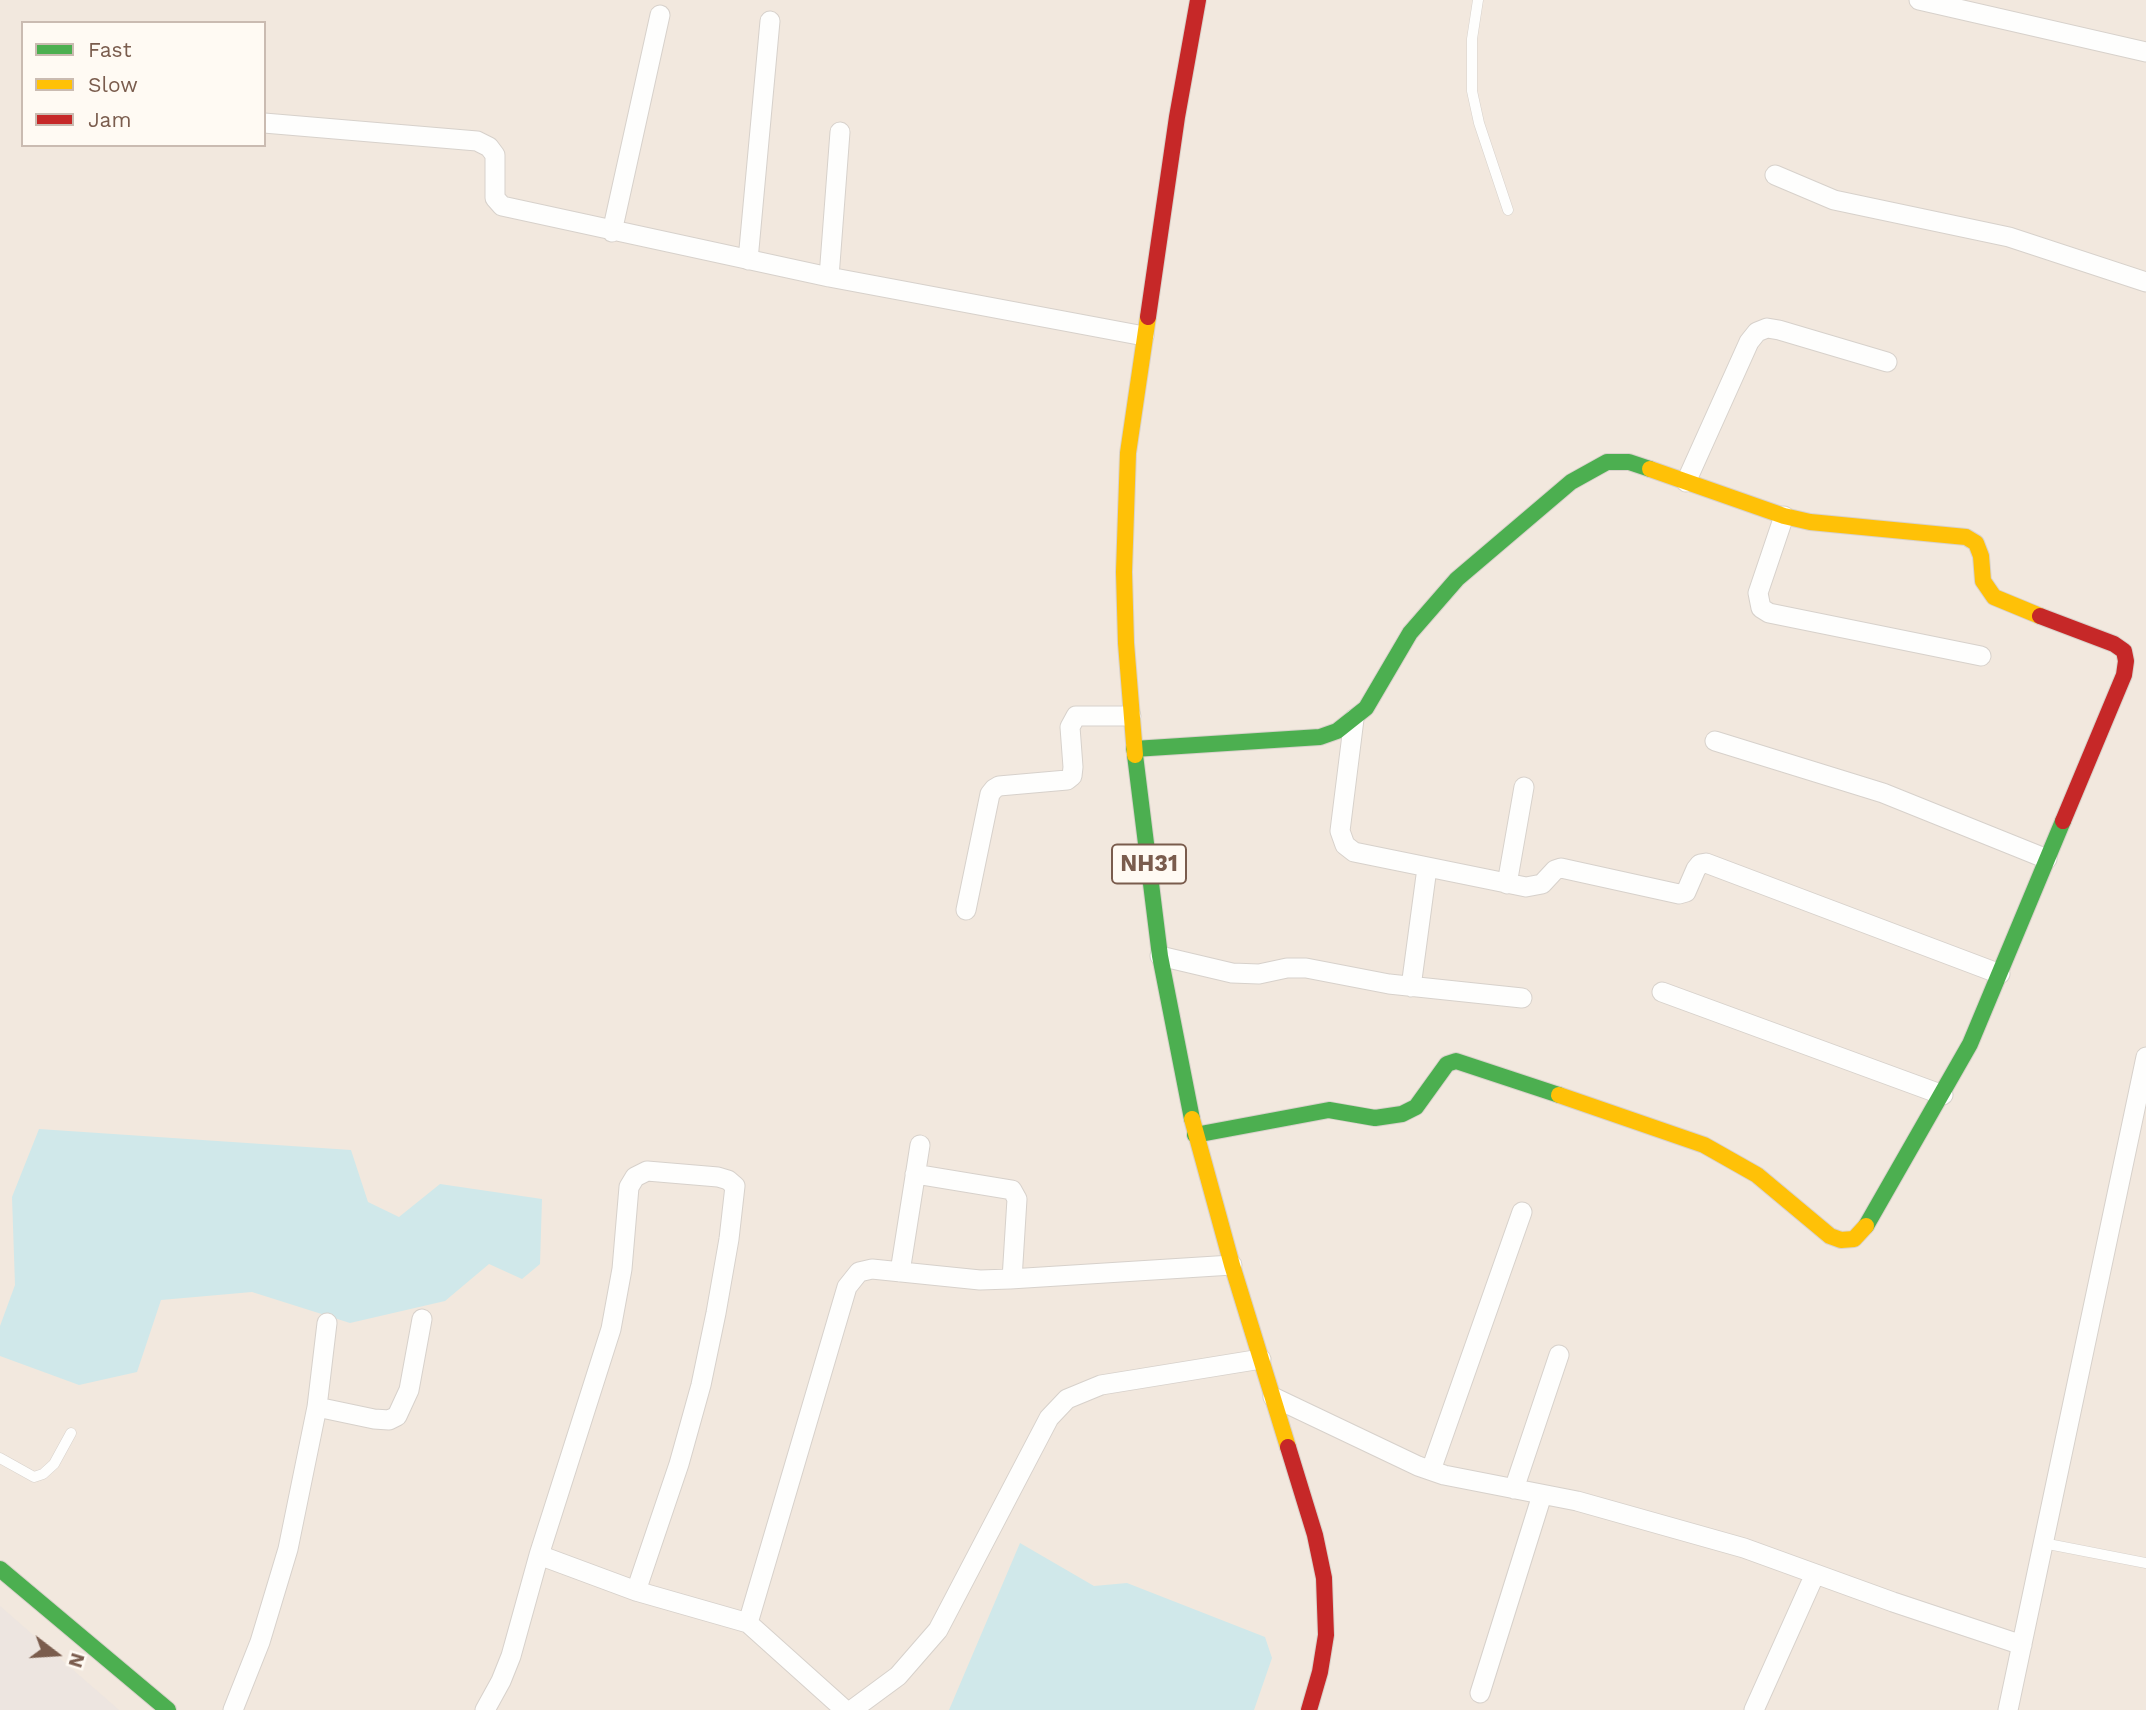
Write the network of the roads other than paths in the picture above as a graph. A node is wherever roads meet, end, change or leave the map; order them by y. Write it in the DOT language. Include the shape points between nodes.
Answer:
graph roads {
  1 [pos="1198,0"];
  2 [pos="1478,0"];
  3 [pos="1919,0"];
  4 [pos="660,15"];
  5 [pos="770,21"];
  6 [pos="2146,52"];
  7 [pos="266,123"];
  8 [pos="840,132"];
  9 [pos="1775,175"];
  10 [pos="1508,210"];
  11 [pos="612,232"];
  12 [pos="748,260"];
  13 [pos="828,277"];
  14 [pos="2146,282"];
  15 [pos="1143,336"];
  16 [pos="1887,362"];
  17 [pos="1686,482"];
  18 [pos="1784,516"];
  19 [pos="1981,656"];
  20 [pos="1131,716"];
  21 [pos="1354,719"];
  22 [pos="1715,741"];
  23 [pos="1134,749"];
  24 [pos="1524,787"];
  25 [pos="2048,859"];
  26 [pos="1427,868"];
  27 [pos="1507,884"];
  28 [pos="966,910"];
  29 [pos="1160,956"];
  30 [pos="2000,974"];
  31 [pos="1411,987"];
  32 [pos="1662,992"];
  33 [pos="1522,998"];
  34 [pos="2146,1057"];
  35 [pos="1943,1095"];
  36 [pos="1195,1135"];
  37 [pos="920,1145"];
  38 [pos="915,1174"];
  39 [pos="1522,1212"];
  40 [pos="1232,1265"];
  41 [pos="900,1272"];
  42 [pos="1012,1279"];
  43 [pos="422,1319"];
  44 [pos="327,1323"];
  45 [pos="1559,1355"];
  46 [pos="1261,1359"];
  47 [pos="1273,1397"];
  48 [pos="317,1407"];
  49 [pos="71,1433"];
  50 [pos="0,1458"];
  51 [pos="1430,1470"];
  52 [pos="1514,1489"];
  53 [pos="1542,1495"];
  54 [pos="2043,1543"];
  55 [pos="540,1555"];
  56 [pos="2146,1563"];
  57 [pos="0,1569"];
  58 [pos="1815,1574"];
  59 [pos="636,1591"];
  60 [pos="748,1623"];
  61 [pos="2022,1645"];
  62 [pos="1480,1693"];
  63 [pos="168,1710"];
  64 [pos="233,1710"];
  65 [pos="485,1710"];
  66 [pos="845,1710"];
  67 [pos="852,1710"];
  68 [pos="1309,1710"];
  69 [pos="1754,1710"];
  70 [pos="2008,1710"];
  1 -- 15 [label="main road, NH31"];
  2 -- 10 [label="lane" via="1472,91"];
  3 -- 6 [label="street"];
  4 -- 11 [label="street"];
  5 -- 12 [label="street"];
  7 -- 11 [label="street" via="477,141 495,155 495,198 502,206"];
  8 -- 13 [label="street"];
  9 -- 14 [label="street" via="1834,200 2009,237"];
  11 -- 12 [label="street"];
  12 -- 13 [label="street"];
  13 -- 15 [label="street"];
  15 -- 20 [label="main road, NH31" via="1128,453 1124,572"];
  16 -- 17 [label="street" via="1779,330 1757,332"];
  17 -- 18 [label="main road"];
  17 -- 21 [label="main road" via="1629,462 1607,462 1571,482 1433,604 1410,632 1366,708"];
  18 -- 19 [label="street" via="1758,593 1761,608"];
  18 -- 25 [label="main road" via="1966,537 1976,543 1983,581 1994,597 2124,651 2124,675"];
  20 -- 23 [label="main road, NH31"];
  20 -- 28 [label="street" via="1076,716 1070,727 1073,767 1067,780 994,789"];
  21 -- 23 [label="main road" via="1320,737"];
  21 -- 26 [label="street" via="1340,815 1345,845 1354,852"];
  22 -- 25 [label="street" via="1893,797"];
  23 -- 29 [label="main road, NH31"];
  24 -- 27 [label="street"];
  25 -- 30 [label="main road"];
  26 -- 27 [label="street"];
  26 -- 31 [label="street"];
  27 -- 30 [label="street" via="1534,887 1561,868 1679,894 1686,892 1696,869 1706,863"];
  29 -- 31 [label="street" via="1232,973 1306,968"];
  29 -- 36 [label="main road, NH31"];
  30 -- 35 [label="main road"];
  31 -- 33 [label="street"];
  32 -- 35 [label="street"];
  34 -- 54 [label="street"];
  35 -- 36 [label="main road" via="1865,1228 1854,1239 1841,1240 1830,1236 1757,1175 1704,1145 1456,1060 1447,1064 1416,1107 1402,1114 1375,1118 1329,1110"];
  36 -- 40 [label="main road, NH31"];
  37 -- 38 [label="street"];
  38 -- 41 [label="street"];
  38 -- 42 [label="street" via="1012,1190 1017,1199"];
  39 -- 51 [label="street"];
  40 -- 42 [label="street"];
  40 -- 46 [label="main road, NH31"];
  41 -- 42 [label="street"];
  41 -- 60 [label="street" via="859,1272 847,1287"];
  43 -- 48 [label="street" via="409,1390 397,1416 374,1419"];
  44 -- 48 [label="street"];
  45 -- 52 [label="street"];
  46 -- 47 [label="main road, NH31"];
  46 -- 67 [label="street" via="1101,1385 1066,1399 1049,1418 938,1630 898,1676"];
  47 -- 51 [label="street"];
  47 -- 68 [label="main road, NH31" via="1324,1578 1326,1635"];
  48 -- 64 [label="street" via="279,1584"];
  49 -- 50 [label="lane" via="43,1474 34,1477"];
  51 -- 52 [label="street"];
  52 -- 53 [label="street"];
  53 -- 58 [label="street" via="1744,1548"];
  53 -- 62 [label="street"];
  54 -- 56 [label="lane"];
  54 -- 61 [label="street"];
  55 -- 59 [label="street"];
  55 -- 59 [label="street" via="611,1329 629,1187 647,1171 728,1180 735,1186 735,1197 701,1385"];
  55 -- 65 [label="street" via="511,1656"];
  57 -- 63 [label="main road"];
  58 -- 61 [label="street"];
  58 -- 69 [label="street"];
  59 -- 60 [label="street"];
  60 -- 66 [label="street"];
  61 -- 70 [label="street"];
}
